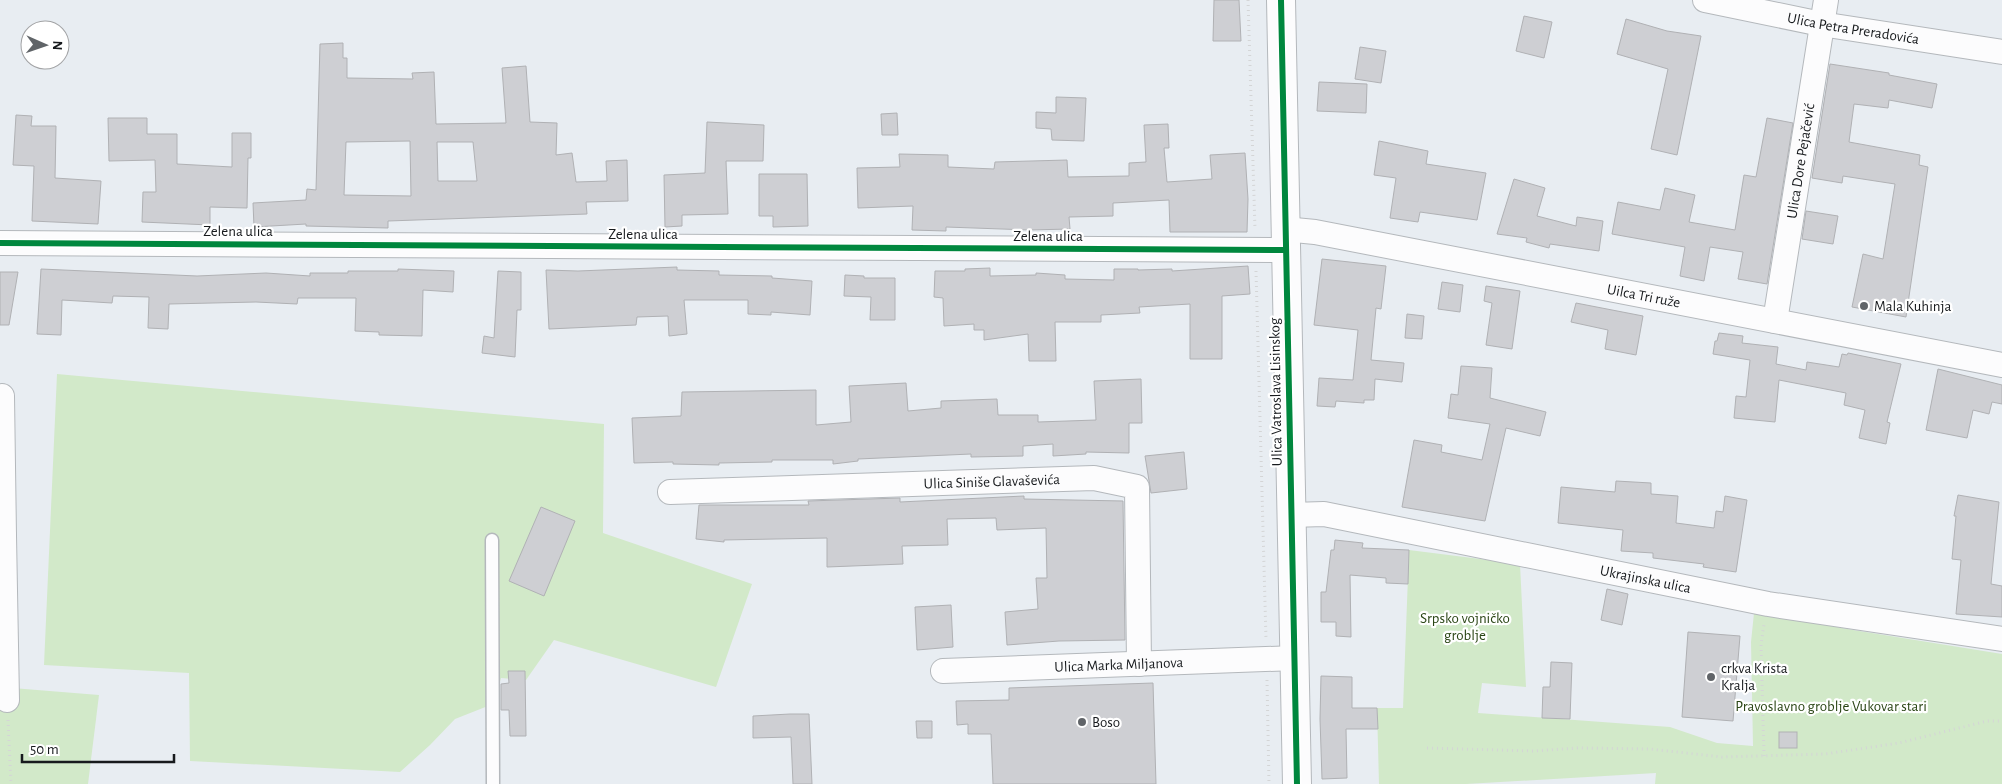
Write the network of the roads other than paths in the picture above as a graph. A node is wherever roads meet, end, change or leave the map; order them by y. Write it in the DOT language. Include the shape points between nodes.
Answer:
graph roads {
  1 [pos="1281,0"];
  2 [pos="1705,0"];
  3 [pos="1826,0"];
  4 [pos="1821,24"];
  5 [pos="2002,52"];
  6 [pos="1285,239"];
  7 [pos="0,243"];
  8 [pos="1775,321"];
  9 [pos="2002,365"];
  10 [pos="2,396"];
  11 [pos="670,492"];
  12 [pos="1291,515"];
  13 [pos="2,536"];
  14 [pos="492,540"];
  15 [pos="2002,639"];
  16 [pos="1294,658"];
  17 [pos="1139,664"];
  18 [pos="942,671"];
  19 [pos="7,700"];
  20 [pos="492,784"];
  21 [pos="1297,784"];
  1 -- 6 [label="main road, Ulica Vatroslava Lisinskog"];
  2 -- 4 [label="street, Ulica Petra Preradovića"];
  3 -- 4 [label="street, Ulica Dore Pejačević"];
  4 -- 5 [label="street, Ulica Petra Preradovića"];
  4 -- 8 [label="street, Ulica Dore Pejačević"];
  6 -- 7 [label="street, Zelena ulica" via="1255,249"];
  6 -- 8 [label="street, Uilca Tri ruže" via="1315,232"];
  6 -- 12 [label="main road, Ulica Vatroslava Lisinskog"];
  8 -- 9 [label="street, Uilca Tri ruže"];
  10 -- 13 [label="street"];
  11 -- 17 [label="street, Ulica Siniše Glavaševića" via="1094,478 1137,487"];
  12 -- 15 [label="street, Ukrajinska ulica" via="1324,514 1768,604"];
  12 -- 16 [label="main road, Ulica Vatroslava Lisinskog"];
  13 -- 19 [label="street"];
  14 -- 20 [label="lane"];
  16 -- 17 [label="street, Ulica Marka Miljanova"];
  16 -- 21 [label="main road, Ulica Vatroslava Lisinskog"];
  17 -- 18 [label="street, Ulica Marka Miljanova"];
}
